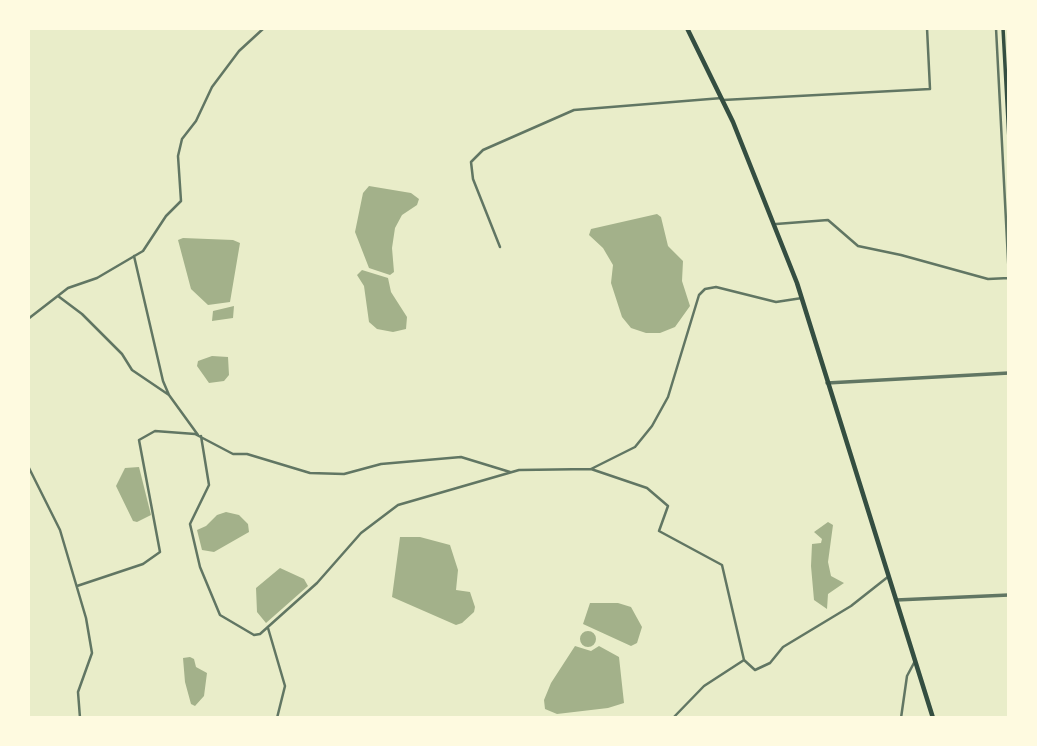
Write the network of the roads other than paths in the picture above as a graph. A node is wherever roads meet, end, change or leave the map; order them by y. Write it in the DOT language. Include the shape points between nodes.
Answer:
graph roads {
  1 [pos="264,28"];
  2 [pos="687,28"];
  3 [pos="927,28"];
  4 [pos="996,28"];
  5 [pos="1003,28"];
  6 [pos="723,99"];
  7 [pos="1009,140"];
  8 [pos="775,224"];
  9 [pos="500,247"];
  10 [pos="134,256"];
  11 [pos="1009,278"];
  12 [pos="57,296"];
  13 [pos="802,298"];
  14 [pos="28,319"];
  15 [pos="1009,373"];
  16 [pos="827,383"];
  17 [pos="169,395"];
  18 [pos="199,435"];
  19 [pos="28,466"];
  20 [pos="591,469"];
  21 [pos="510,472"];
  22 [pos="889,576"];
  23 [pos="77,586"];
  24 [pos="1009,595"];
  25 [pos="896,600"];
  26 [pos="268,628"];
  27 [pos="744,660"];
  28 [pos="915,660"];
  29 [pos="80,718"];
  30 [pos="277,718"];
  31 [pos="673,718"];
  32 [pos="901,718"];
  33 [pos="933,718"];
  1 -- 10 [label="street" via="239,51 212,87 182,139 178,156 181,201 143,251"];
  2 -- 6 [label="highway"];
  3 -- 6 [label="street" via="930,89"];
  4 -- 11 [label="street"];
  5 -- 7 [label="main road"];
  6 -- 8 [label="highway"];
  6 -- 9 [label="street" via="574,110 483,150 471,162 473,179"];
  8 -- 11 [label="street" via="828,220 858,246 988,279"];
  8 -- 13 [label="highway"];
  10 -- 12 [label="street"];
  10 -- 17 [label="street" via="157,362"];
  12 -- 14 [label="street"];
  12 -- 17 [label="street" via="82,314 132,370"];
  13 -- 16 [label="highway"];
  13 -- 20 [label="street" via="776,302 716,287 702,291 658,417 635,447"];
  15 -- 16 [label="street"];
  16 -- 22 [label="highway"];
  17 -- 18 [label="street"];
  18 -- 21 [label="street" via="233,454 310,473 344,474 381,464 455,457"];
  18 -- 23 [label="street" via="160,430 140,438 159,554 139,566"];
  18 -- 26 [label="street" via="209,485 190,524 200,567 220,615 254,635"];
  19 -- 23 [label="street" via="60,530"];
  20 -- 21 [label="street"];
  20 -- 27 [label="street" via="647,488 668,506 659,531 722,565"];
  21 -- 26 [label="street" via="388,511"];
  22 -- 25 [label="highway"];
  22 -- 27 [label="street" via="851,606 783,647 770,663 755,670"];
  23 -- 29 [label="street" via="92,649 78,692"];
  24 -- 25 [label="street"];
  25 -- 28 [label="highway"];
  26 -- 30 [label="street" via="285,686"];
  27 -- 31 [label="street" via="710,682"];
  28 -- 32 [label="street" via="907,676"];
  28 -- 33 [label="highway"];
}
